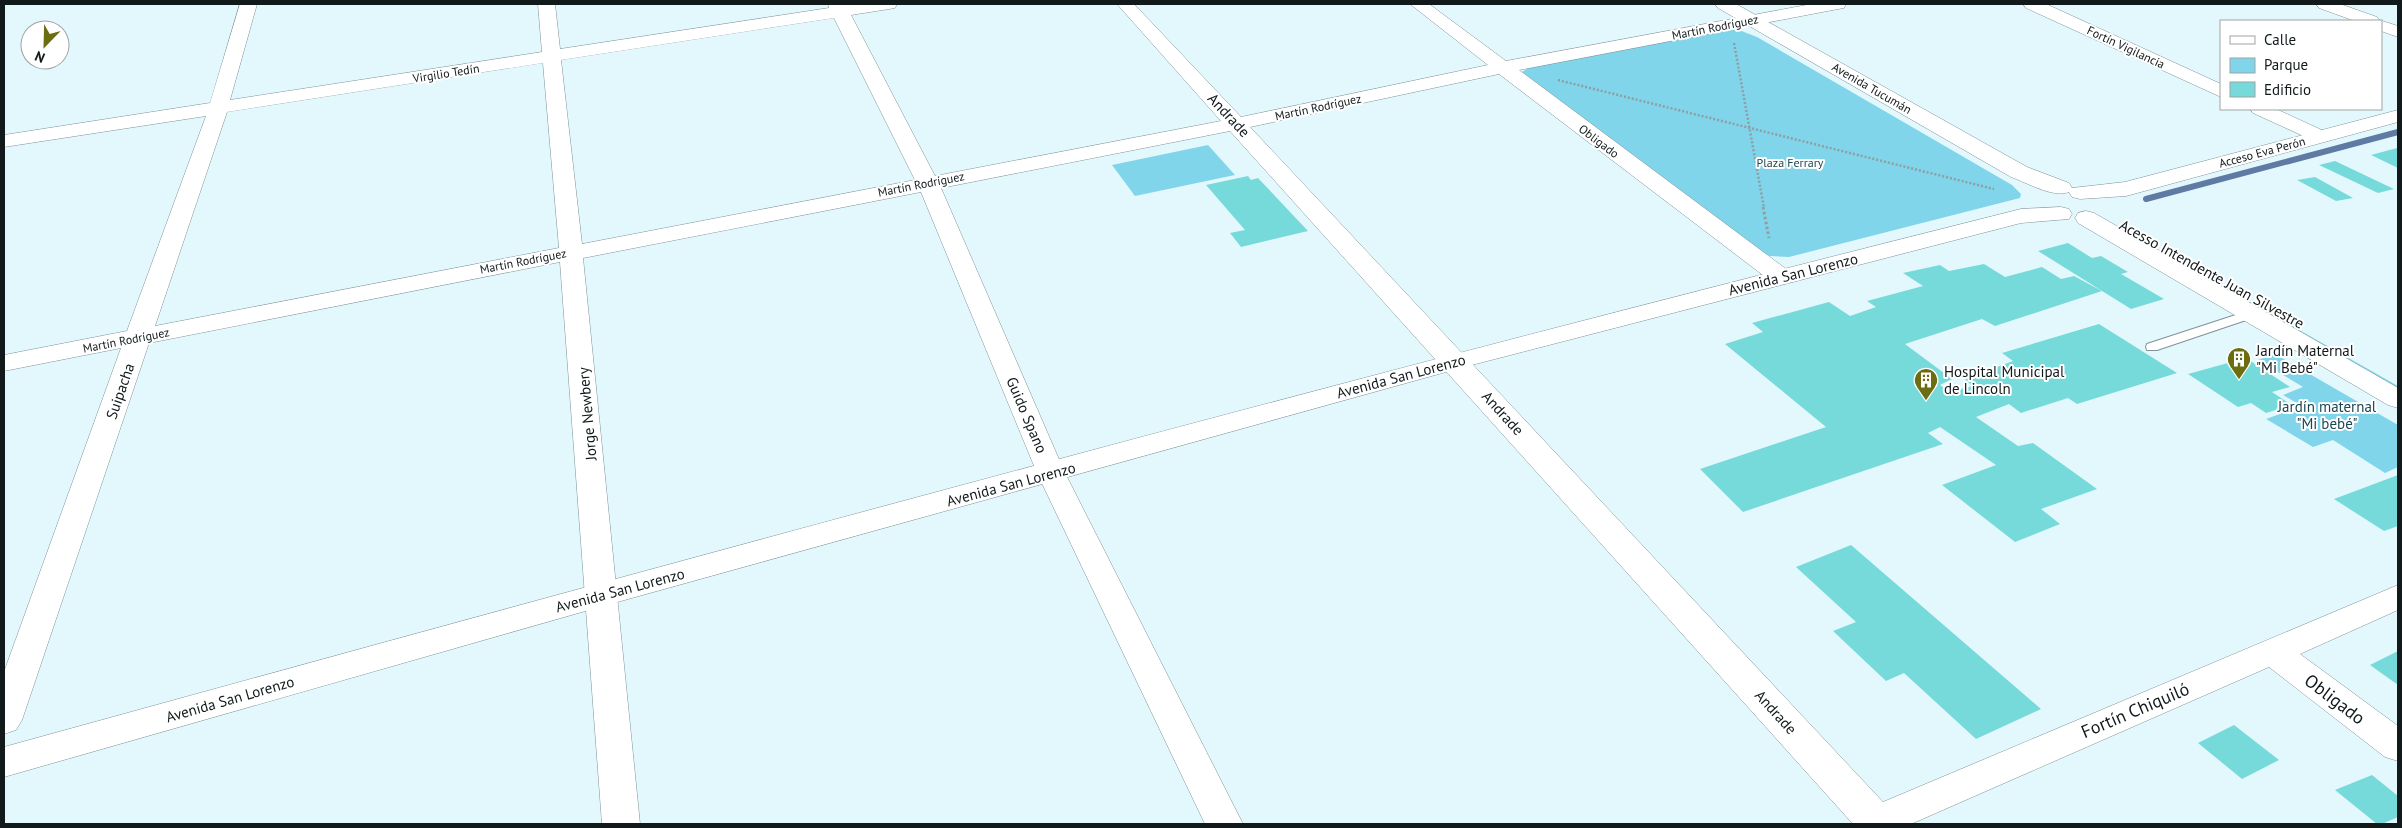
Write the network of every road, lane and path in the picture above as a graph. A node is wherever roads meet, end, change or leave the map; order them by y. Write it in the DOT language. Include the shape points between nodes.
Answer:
graph roads {
  1 [pos="248,4"];
  2 [pos="546,4"];
  3 [pos="889,4"];
  4 [pos="1125,4"];
  5 [pos="1418,4"];
  6 [pos="1724,4"];
  7 [pos="1838,4"];
  8 [pos="2032,4"];
  9 [pos="2325,4"];
  10 [pos="838,8"];
  11 [pos="1753,20"];
  12 [pos="2368,20"];
  13 [pos="2382,25"];
  14 [pos="2398,32"];
  15 [pos="1733,40"];
  16 [pos="551,56"];
  17 [pos="1502,68"];
  18 [pos="1549,78"];
  19 [pos="2220,91"];
  20 [pos="218,109"];
  21 [pos="2262,110"];
  22 [pos="2398,116"];
  23 [pos="1238,124"];
  24 [pos="1749,128"];
  25 [pos="2319,136"];
  26 [pos="4,141"];
  27 [pos="2019,172"];
  28 [pos="928,183"];
  29 [pos="1994,189"];
  30 [pos="2126,189"];
  31 [pos="2070,190"];
  32 [pos="2033,203"];
  33 [pos="2097,212"];
  34 [pos="1770,245"];
  35 [pos="572,251"];
  36 [pos="1781,277"];
  37 [pos="2251,314"];
  38 [pos="139,338"];
  39 [pos="2152,347"];
  40 [pos="1455,361"];
  41 [pos="4,363"];
  42 [pos="2398,379"];
  43 [pos="2398,399"];
  44 [pos="1051,473"];
  45 [pos="603,594"];
  46 [pos="2398,597"];
  47 [pos="2272,651"];
  48 [pos="4,720"];
  49 [pos="2398,746"];
  50 [pos="4,762"];
  51 [pos="1876,823"];
  52 [pos="621,824"];
  53 [pos="1224,824"];
  1 -- 20 [label="street, Suipacha"];
  2 -- 16 [label="street, Jorge Newbery"];
  3 -- 10 [label="street, Virgilio Tedín"];
  4 -- 23 [label="street, Andrade"];
  5 -- 17 [label="street, Obligado"];
  6 -- 11 [label="street, Avenida Tucumán"];
  7 -- 11 [label="street, Martín Rodríguez"];
  8 -- 19 [label="street, Fortín Vigilancia"];
  9 -- 12 [label="street"];
  10 -- 16 [label="street, Virgilio Tedín"];
  10 -- 28 [label="street, Guido Spano"];
  11 -- 17 [label="street, Martín Rodríguez"];
  11 -- 27 [label="street, Avenida Tucumán"];
  13 -- 14 [label="street"];
  15 -- 24 [label="path"];
  16 -- 20 [label="street, Virgilio Tedín"];
  16 -- 35 [label="street, Jorge Newbery"];
  17 -- 23 [label="street, Martín Rodríguez"];
  17 -- 36 [label="street, Obligado"];
  18 -- 24 [label="path"];
  20 -- 26 [label="street, Virgilio Tedín"];
  20 -- 38 [label="street, Suipacha"];
  21 -- 25 [label="street"];
  22 -- 25 [label="street, Acceso Eva Perón"];
  23 -- 28 [label="street, Martín Rodríguez"];
  23 -- 40 [label="street, Andrade"];
  24 -- 29 [label="path"];
  24 -- 34 [label="path"];
  25 -- 30 [label="street, Acceso Eva Perón"];
  27 -- 31 [label="street, Avenida Tucumán"];
  27 -- 32 [label="street, Avenida Tucumán"];
  28 -- 35 [label="street, Martín Rodríguez"];
  28 -- 44 [label="street, Guido Spano"];
  30 -- 31 [label="street, Acceso Eva Perón"];
  30 -- 33 [label="street, Acceso Eva Perón"];
  31 -- 32 [label="street, Acceso Eva Perón" via="2045,189"];
  31 -- 33 [label="street, Avenida Tucumán"];
  32 -- 33 [label="street, Avenida San Lorenzo" via="2061,214"];
  32 -- 36 [label="street, Avenida San Lorenzo"];
  33 -- 37 [label="street, Acesso Intendente Juan Silvestre"];
  33 -- 42 [label="street, Acesso Intendente Juan Silvestre"];
  35 -- 38 [label="street, Martín Rodríguez"];
  35 -- 45 [label="street, Jorge Newbery"];
  36 -- 40 [label="street, Avenida San Lorenzo"];
  37 -- 39 [label="lane"];
  37 -- 43 [label="street, Acesso Intendente Juan Silvestre"];
  38 -- 41 [label="street, Martín Rodríguez"];
  38 -- 48 [label="street, Suipacha"];
  40 -- 44 [label="street, Avenida San Lorenzo"];
  40 -- 51 [label="street, Andrade"];
  44 -- 45 [label="street, Avenida San Lorenzo"];
  44 -- 53 [label="street, Guido Spano"];
  45 -- 50 [label="street, Avenida San Lorenzo"];
  45 -- 52 [label="street, Jorge Newbery"];
  46 -- 47 [label="street, Fortín Chiquiló"];
  47 -- 49 [label="street, Obligado"];
  47 -- 51 [label="street, Fortín Chiquiló"];
}
